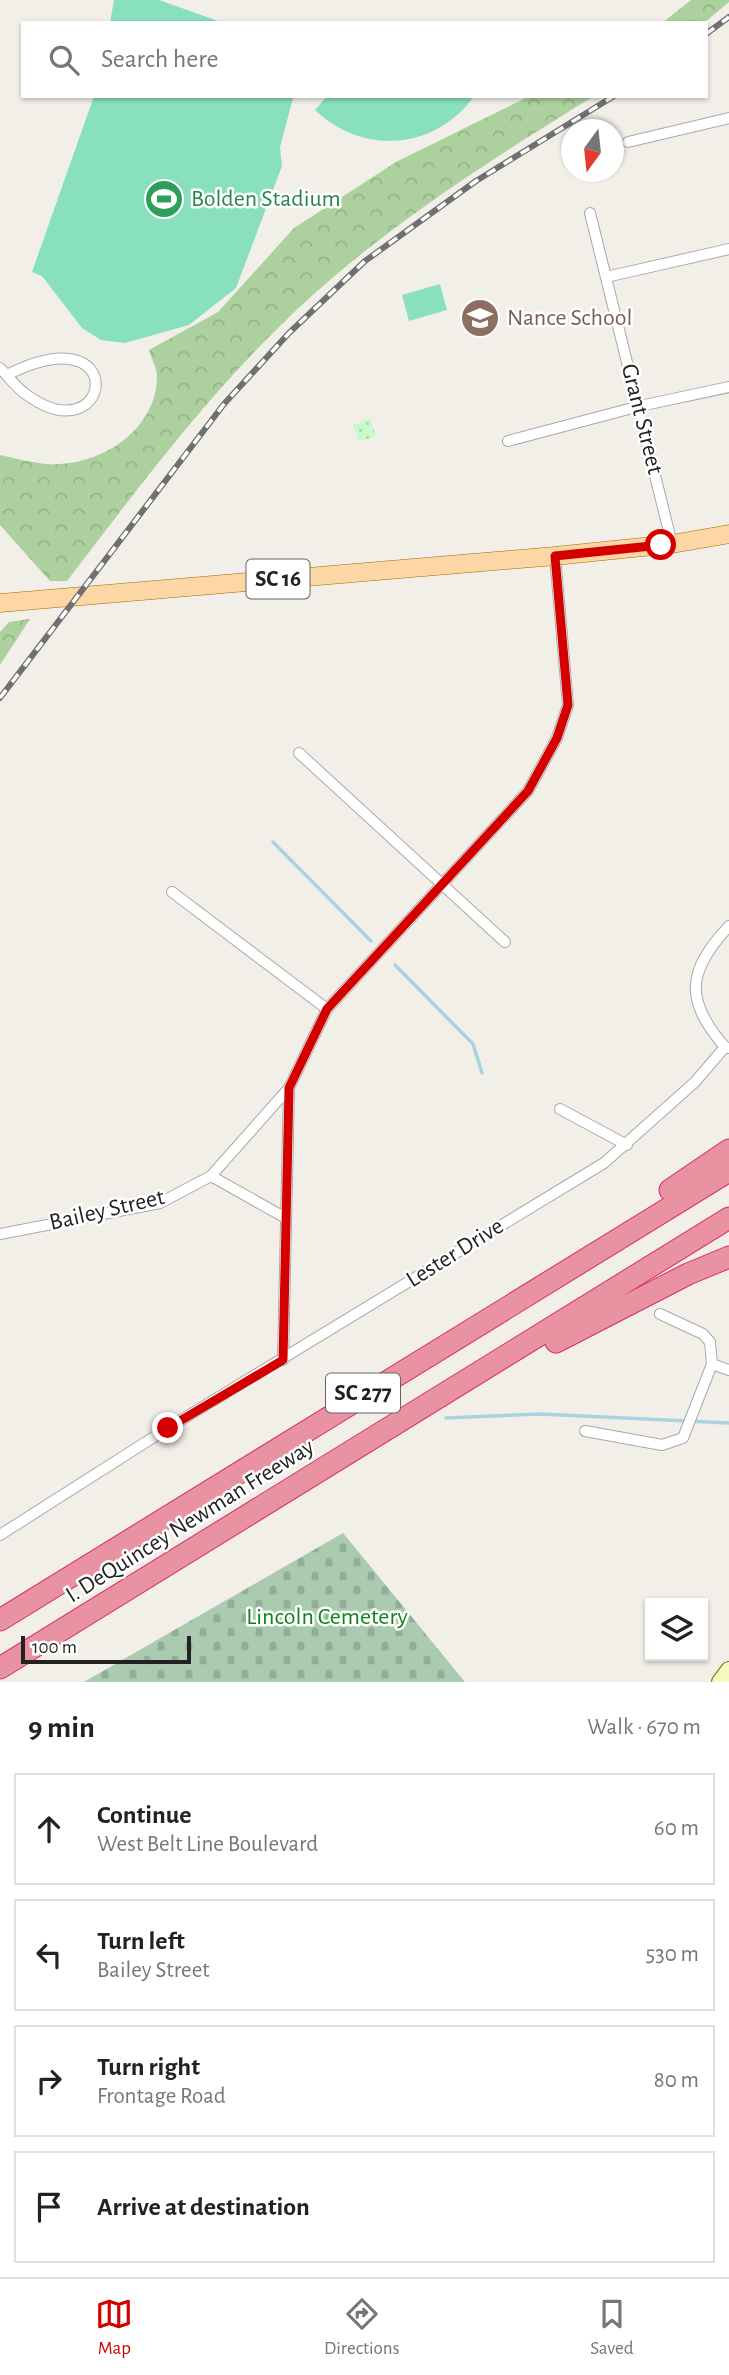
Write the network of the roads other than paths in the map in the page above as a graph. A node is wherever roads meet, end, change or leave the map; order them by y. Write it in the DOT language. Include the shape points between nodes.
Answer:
graph roads {
  1 [pos="729,118"];
  2 [pos="628,142"];
  3 [pos="590,213"];
  4 [pos="729,249"];
  5 [pos="606,277"];
  6 [pos="4,372"];
  7 [pos="729,387"];
  8 [pos="640,406"];
  9 [pos="508,440"];
  10 [pos="729,534"];
  11 [pos="672,544"];
  12 [pos="555,556"];
  13 [pos="0,603"];
  14 [pos="299,753"];
  15 [pos="444,884"];
  16 [pos="172,892"];
  17 [pos="729,926"];
  18 [pos="505,942"];
  19 [pos="327,1009"];
  20 [pos="727,1047"];
  21 [pos="289,1088"];
  22 [pos="560,1109"];
  23 [pos="627,1145"];
  24 [pos="729,1150"];
  25 [pos="729,1171"];
  26 [pos="211,1176"];
  27 [pos="284,1217"];
  28 [pos="729,1219"];
  29 [pos="0,1234"];
  30 [pos="729,1257"];
  31 [pos="660,1314"];
  32 [pos="463,1332"];
  33 [pos="283,1360"];
  34 [pos="712,1364"];
  35 [pos="729,1370"];
  36 [pos="458,1386"];
  37 [pos="585,1431"];
  38 [pos="0,1535"];
  39 [pos="0,1620"];
  40 [pos="0,1668"];
  41 [pos="729,1670"];
  42 [pos="720,1682"];
  1 -- 2 [label="street"];
  3 -- 5 [label="street, Grant Street"];
  4 -- 5 [label="street"];
  5 -- 8 [label="street, Grant Street"];
  6 -- 6 [label="street" via="29,397 61,409 82,408 97,389 90,368 69,358"];
  7 -- 8 [label="street"];
  8 -- 9 [label="street"];
  8 -- 11 [label="street, Grant Street"];
  10 -- 11 [label="main road, SC 16"];
  11 -- 12 [label="main road, SC 16"];
  12 -- 13 [label="main road, SC 16"];
  12 -- 15 [label="street, Bailey Street" via="568,705 557,738 528,791"];
  14 -- 15 [label="street"];
  15 -- 18 [label="street"];
  15 -- 19 [label="street, Bailey Street"];
  16 -- 19 [label="street"];
  17 -- 20 [label="street" via="698,972 695,989 701,1016"];
  19 -- 21 [label="street, Bailey Street"];
  20 -- 23 [label="street, Lester Drive"];
  21 -- 26 [label="street, Bailey Street"];
  21 -- 27 [label="street, Bailey Street"];
  22 -- 23 [label="street"];
  23 -- 33 [label="street, Lester Drive"];
  24 -- 32 [label="highway" via="514,1290"];
  25 -- 32 [label="highway, I. DeQuincey Newman Freeway / SC 277"];
  26 -- 27 [label="street"];
  26 -- 29 [label="street, Bailey Street" via="160,1203"];
  27 -- 33 [label="street, Bailey Street"];
  28 -- 36 [label="highway, I. DeQuincey Newman Freeway / SC 277"];
  30 -- 36 [label="highway" via="518,1362"];
  31 -- 34 [label="street" via="703,1334 710,1342"];
  32 -- 39 [label="highway, I. DeQuincey Newman Freeway / SC 277"];
  33 -- 38 [label="street, Lester Drive"];
  34 -- 35 [label="street"];
  34 -- 37 [label="street" via="683,1438 662,1445"];
  36 -- 40 [label="highway, I. DeQuincey Newman Freeway / SC 277"];
  41 -- 42 [label="main road"];
}
